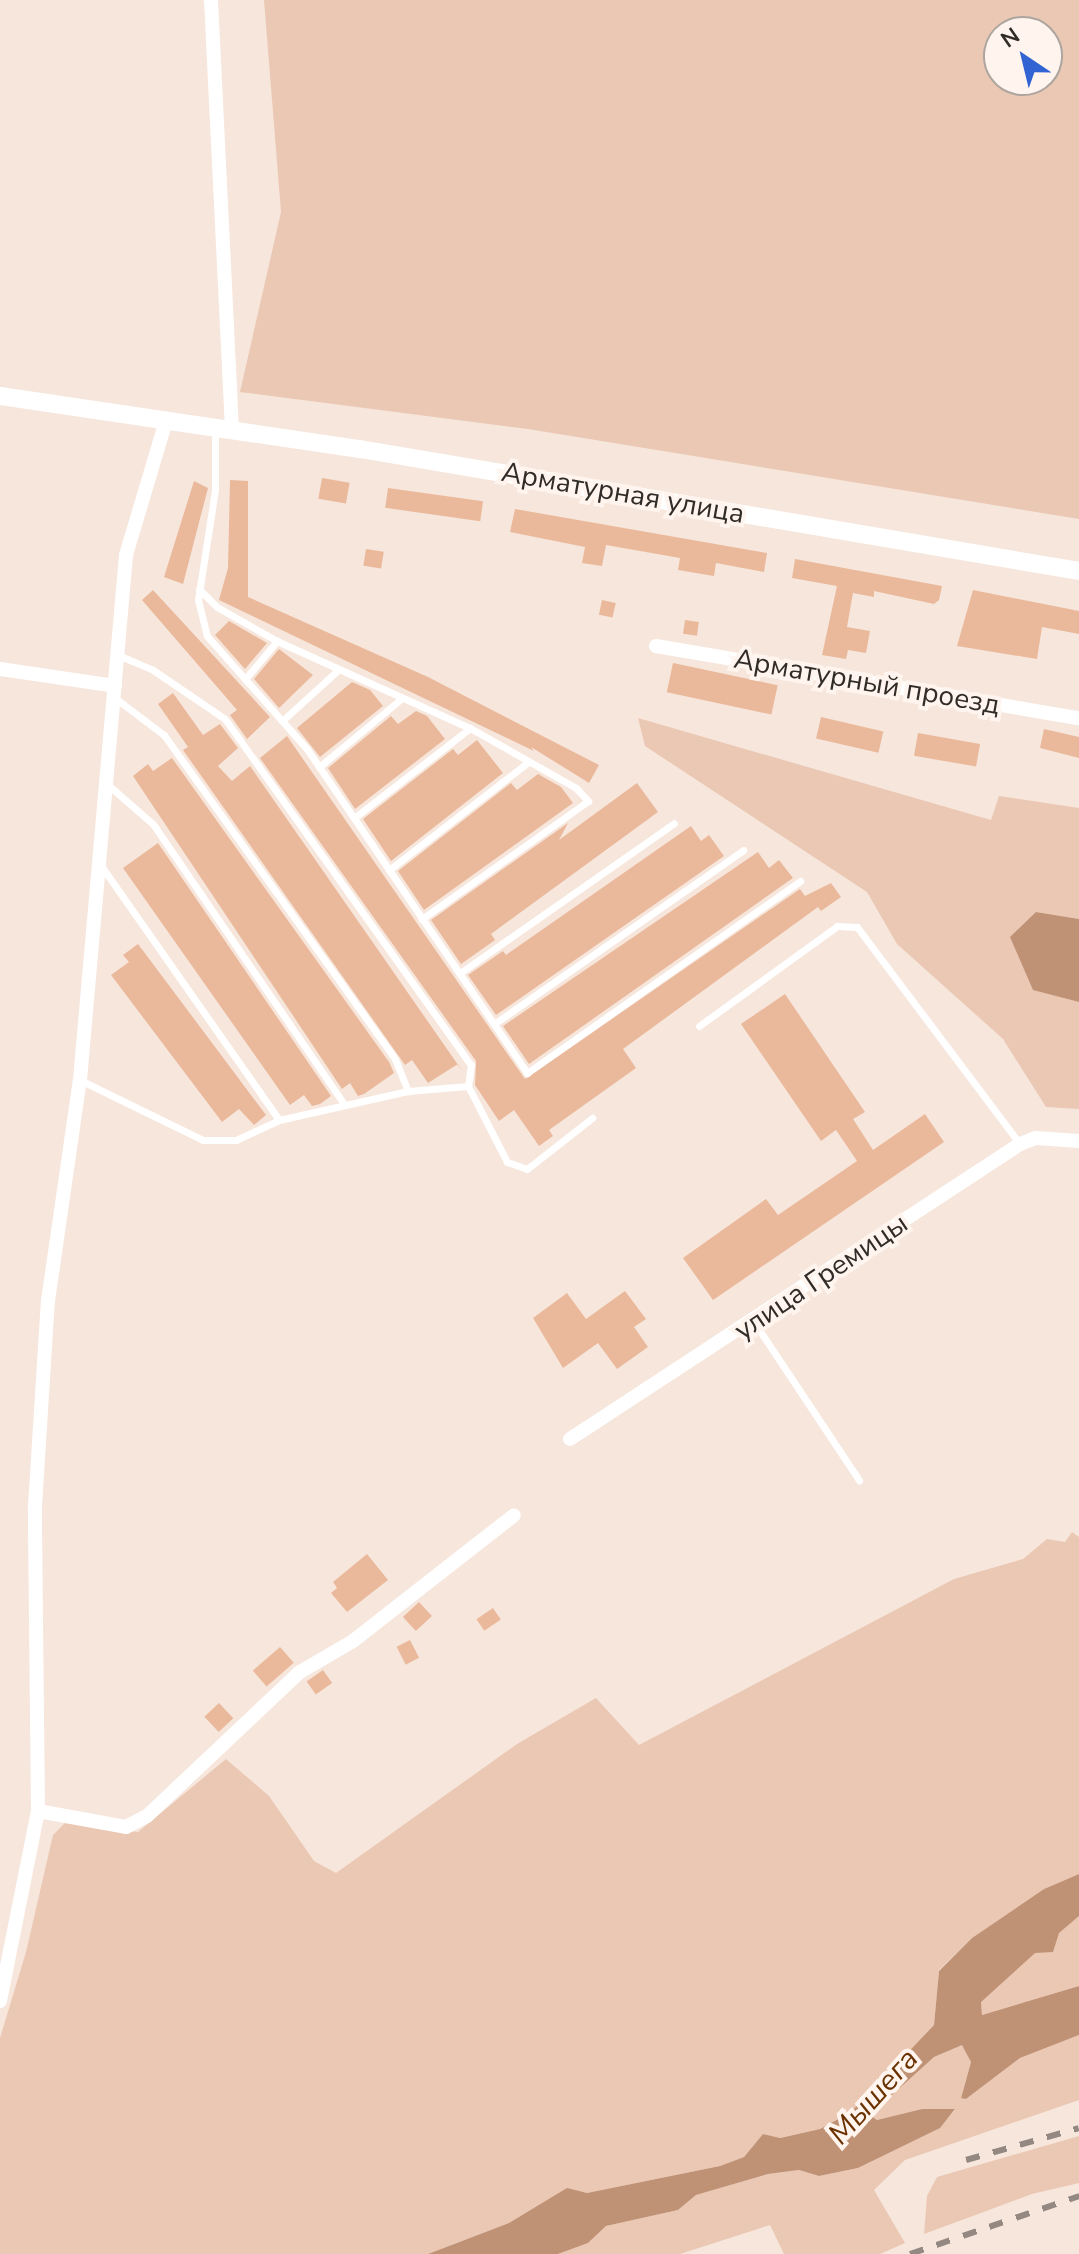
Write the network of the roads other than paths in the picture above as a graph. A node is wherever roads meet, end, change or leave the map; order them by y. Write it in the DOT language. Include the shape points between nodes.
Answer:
graph roads {
  1 [pos="211,0"];
  2 [pos="0,396"];
  3 [pos="166,421"];
  4 [pos="223,429"];
  5 [pos="1079,571"];
  6 [pos="198,589"];
  7 [pos="277,641"];
  8 [pos="656,646"];
  9 [pos="118,655"];
  10 [pos="0,669"];
  11 [pos="337,671"];
  12 [pos="245,679"];
  13 [pos="115,691"];
  14 [pos="401,699"];
  15 [pos="1079,718"];
  16 [pos="282,721"];
  17 [pos="470,728"];
  18 [pos="528,762"];
  19 [pos="319,767"];
  20 [pos="107,784"];
  21 [pos="354,818"];
  22 [pos="674,823"];
  23 [pos="743,850"];
  24 [pos="100,864"];
  25 [pos="389,870"];
  26 [pos="800,881"];
  27 [pos="422,919"];
  28 [pos="460,973"];
  29 [pos="494,1024"];
  30 [pos="699,1026"];
  31 [pos="80,1080"];
  32 [pos="468,1086"];
  33 [pos="408,1091"];
  34 [pos="345,1105"];
  35 [pos="592,1118"];
  36 [pos="279,1120"];
  37 [pos="1079,1141"];
  38 [pos="1020,1144"];
  39 [pos="754,1322"];
  40 [pos="570,1439"];
  41 [pos="859,1480"];
  42 [pos="514,1515"];
  43 [pos="38,1811"];
  44 [pos="0,2001"];
  1 -- 4 [label="street"];
  2 -- 3 [label="street, Арматурная улица"];
  3 -- 4 [label="street, Арматурная улица"];
  3 -- 9 [label="street" via="126,555"];
  4 -- 5 [label="street, Арматурная улица"];
  4 -- 6 [label="lane"];
  6 -- 7 [label="lane" via="217,607"];
  6 -- 12 [label="lane" via="207,636"];
  7 -- 11 [label="lane"];
  7 -- 12 [label="lane"];
  8 -- 15 [label="street, Арматурный проезд"];
  9 -- 13 [label="street"];
  9 -- 32 [label="lane" via="153,670 225,719 471,1065"];
  10 -- 13 [label="street"];
  11 -- 14 [label="lane"];
  11 -- 16 [label="lane"];
  12 -- 16 [label="lane"];
  13 -- 20 [label="street"];
  13 -- 33 [label="lane" via="164,735 395,1059"];
  14 -- 17 [label="lane"];
  14 -- 19 [label="lane"];
  16 -- 19 [label="lane"];
  17 -- 18 [label="lane"];
  17 -- 21 [label="lane"];
  18 -- 25 [label="lane"];
  18 -- 27 [label="lane" via="576,788 588,801"];
  19 -- 21 [label="lane"];
  20 -- 24 [label="street"];
  20 -- 34 [label="lane" via="153,824"];
  21 -- 25 [label="lane"];
  22 -- 28 [label="lane"];
  23 -- 29 [label="lane"];
  24 -- 31 [label="street"];
  24 -- 36 [label="lane"];
  25 -- 27 [label="lane"];
  26 -- 29 [label="lane" via="527,1073"];
  27 -- 28 [label="lane"];
  28 -- 29 [label="lane"];
  30 -- 38 [label="lane" via="837,926 857,927"];
  31 -- 36 [label="lane" via="203,1140 236,1140"];
  31 -- 43 [label="street" via="48,1301 35,1506"];
  32 -- 33 [label="lane"];
  32 -- 35 [label="lane" via="494,1145 507,1162 527,1169"];
  33 -- 34 [label="lane"];
  34 -- 36 [label="lane"];
  37 -- 38 [label="street, улица Гремицы" via="1036,1138"];
  38 -- 39 [label="street, улица Гремицы"];
  39 -- 40 [label="street, улица Гремицы" via="692,1363 676,1365"];
  39 -- 41 [label="lane"];
  42 -- 43 [label="street" via="353,1641 300,1672 147,1816 126,1827"];
  43 -- 44 [label="street"];
}
